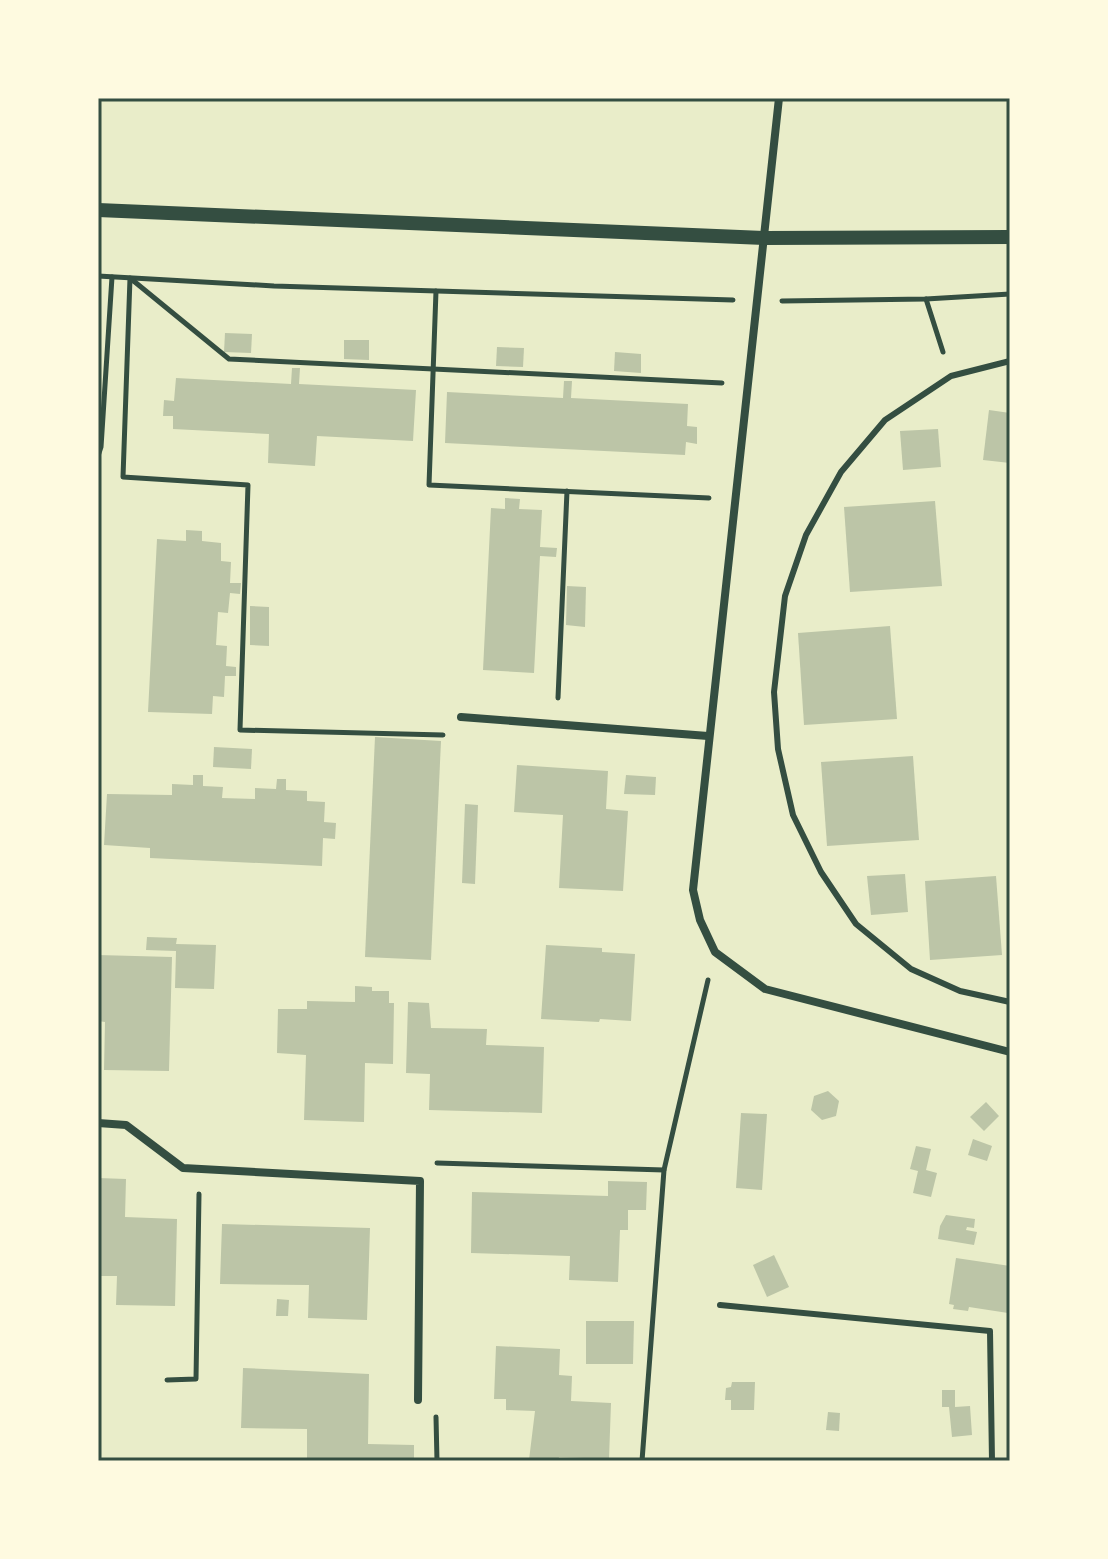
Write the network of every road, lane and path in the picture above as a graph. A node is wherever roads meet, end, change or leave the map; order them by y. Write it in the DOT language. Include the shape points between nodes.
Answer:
graph roads {
  1 [pos="779,98"];
  2 [pos="98,210"];
  3 [pos="1010,237"];
  4 [pos="765,238"];
  5 [pos="98,276"];
  6 [pos="112,277"];
  7 [pos="130,278"];
  8 [pos="436,291"];
  9 [pos="1010,294"];
  10 [pos="926,299"];
  11 [pos="757,301"];
  12 [pos="1010,361"];
  13 [pos="433,369"];
  14 [pos="951,376"];
  15 [pos="747,385"];
  16 [pos="98,456"];
  17 [pos="567,491"];
  18 [pos="734,499"];
  19 [pos="461,717"];
  20 [pos="556,725"];
  21 [pos="708,736"];
  22 [pos="715,952"];
  23 [pos="1010,1002"];
  24 [pos="1010,1052"];
  25 [pos="98,1123"];
  26 [pos="200,1169"];
  27 [pos="664,1170"];
  28 [pos="420,1181"];
  29 [pos="720,1305"];
  30 [pos="167,1380"];
  31 [pos="418,1400"];
  32 [pos="437,1461"];
  33 [pos="642,1461"];
  34 [pos="992,1461"];
  1 -- 4 [label="street"];
  2 -- 4 [label="street"];
  3 -- 4 [label="street"];
  4 -- 11 [label="street"];
  5 -- 6 [label="path"];
  6 -- 7 [label="path"];
  6 -- 16 [label="path"];
  7 -- 8 [label="path"];
  7 -- 13 [label="path" via="229,359"];
  7 -- 19 [label="path" via="123,477 248,485 240,730 446,736"];
  8 -- 11 [label="path"];
  8 -- 13 [label="path"];
  9 -- 10 [label="path"];
  10 -- 11 [label="path"];
  10 -- 14 [label="path"];
  11 -- 15 [label="street"];
  12 -- 14 [label="lane"];
  13 -- 15 [label="path"];
  13 -- 17 [label="path" via="429,485"];
  14 -- 23 [label="lane" via="885,420 841,472 806,535 785,596 774,692 778,749 793,815 821,872 856,924 911,969 960,991"];
  15 -- 18 [label="street"];
  17 -- 18 [label="path"];
  17 -- 20 [label="path"];
  18 -- 21 [label="street"];
  19 -- 20 [label="street"];
  20 -- 21 [label="street"];
  21 -- 22 [label="street" via="693,890"];
  22 -- 24 [label="street" via="765,989"];
  22 -- 27 [label="path"];
  25 -- 26 [label="street" via="126,1125 183,1168"];
  26 -- 28 [label="street"];
  26 -- 30 [label="path" via="196,1379"];
  27 -- 28 [label="path" via="436,1163"];
  27 -- 33 [label="path"];
  28 -- 31 [label="street"];
  29 -- 34 [label="lane" via="990,1331"];
  31 -- 32 [label="path" via="436,1416"];
}
